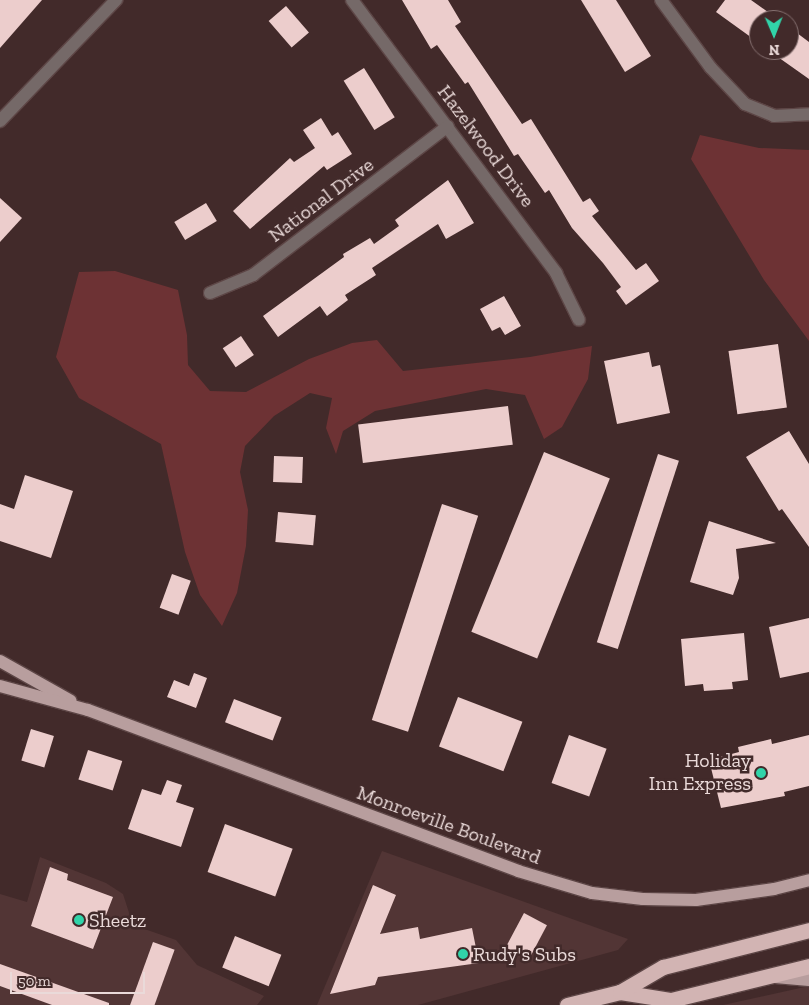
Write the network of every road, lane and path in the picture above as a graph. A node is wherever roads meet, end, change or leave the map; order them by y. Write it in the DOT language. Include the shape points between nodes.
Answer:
graph roads {
  1 [pos="116,0"];
  2 [pos="352,0"];
  3 [pos="661,0"];
  4 [pos="809,114"];
  5 [pos="2,116"];
  6 [pos="448,126"];
  7 [pos="210,293"];
  8 [pos="579,320"];
  9 [pos="0,661"];
  10 [pos="0,686"];
  11 [pos="88,710"];
  12 [pos="809,880"];
  13 [pos="809,930"];
  14 [pos="809,966"];
  15 [pos="767,977"];
  16 [pos="809,980"];
  17 [pos="620,992"];
  18 [pos="567,1005"];
  1 -- 5 [label="street"];
  2 -- 6 [label="street, Hazelwood Drive"];
  3 -- 4 [label="street" via="711,68 745,104 774,116"];
  6 -- 7 [label="street, National Drive" via="253,275"];
  6 -- 8 [label="street, Hazelwood Drive" via="556,273"];
  9 -- 11 [label="main road, Monroeville Boulevard"];
  10 -- 11 [label="main road, Monroeville Boulevard"];
  11 -- 12 [label="main road, Monroeville Boulevard" via="518,871 592,893 643,900 696,900 748,894"];
  13 -- 17 [label="highway" via="663,967"];
  14 -- 15 [label="highway"];
  15 -- 16 [label="main road"];
  15 -- 17 [label="highway" via="671,1000"];
  17 -- 18 [label="highway"];
}
